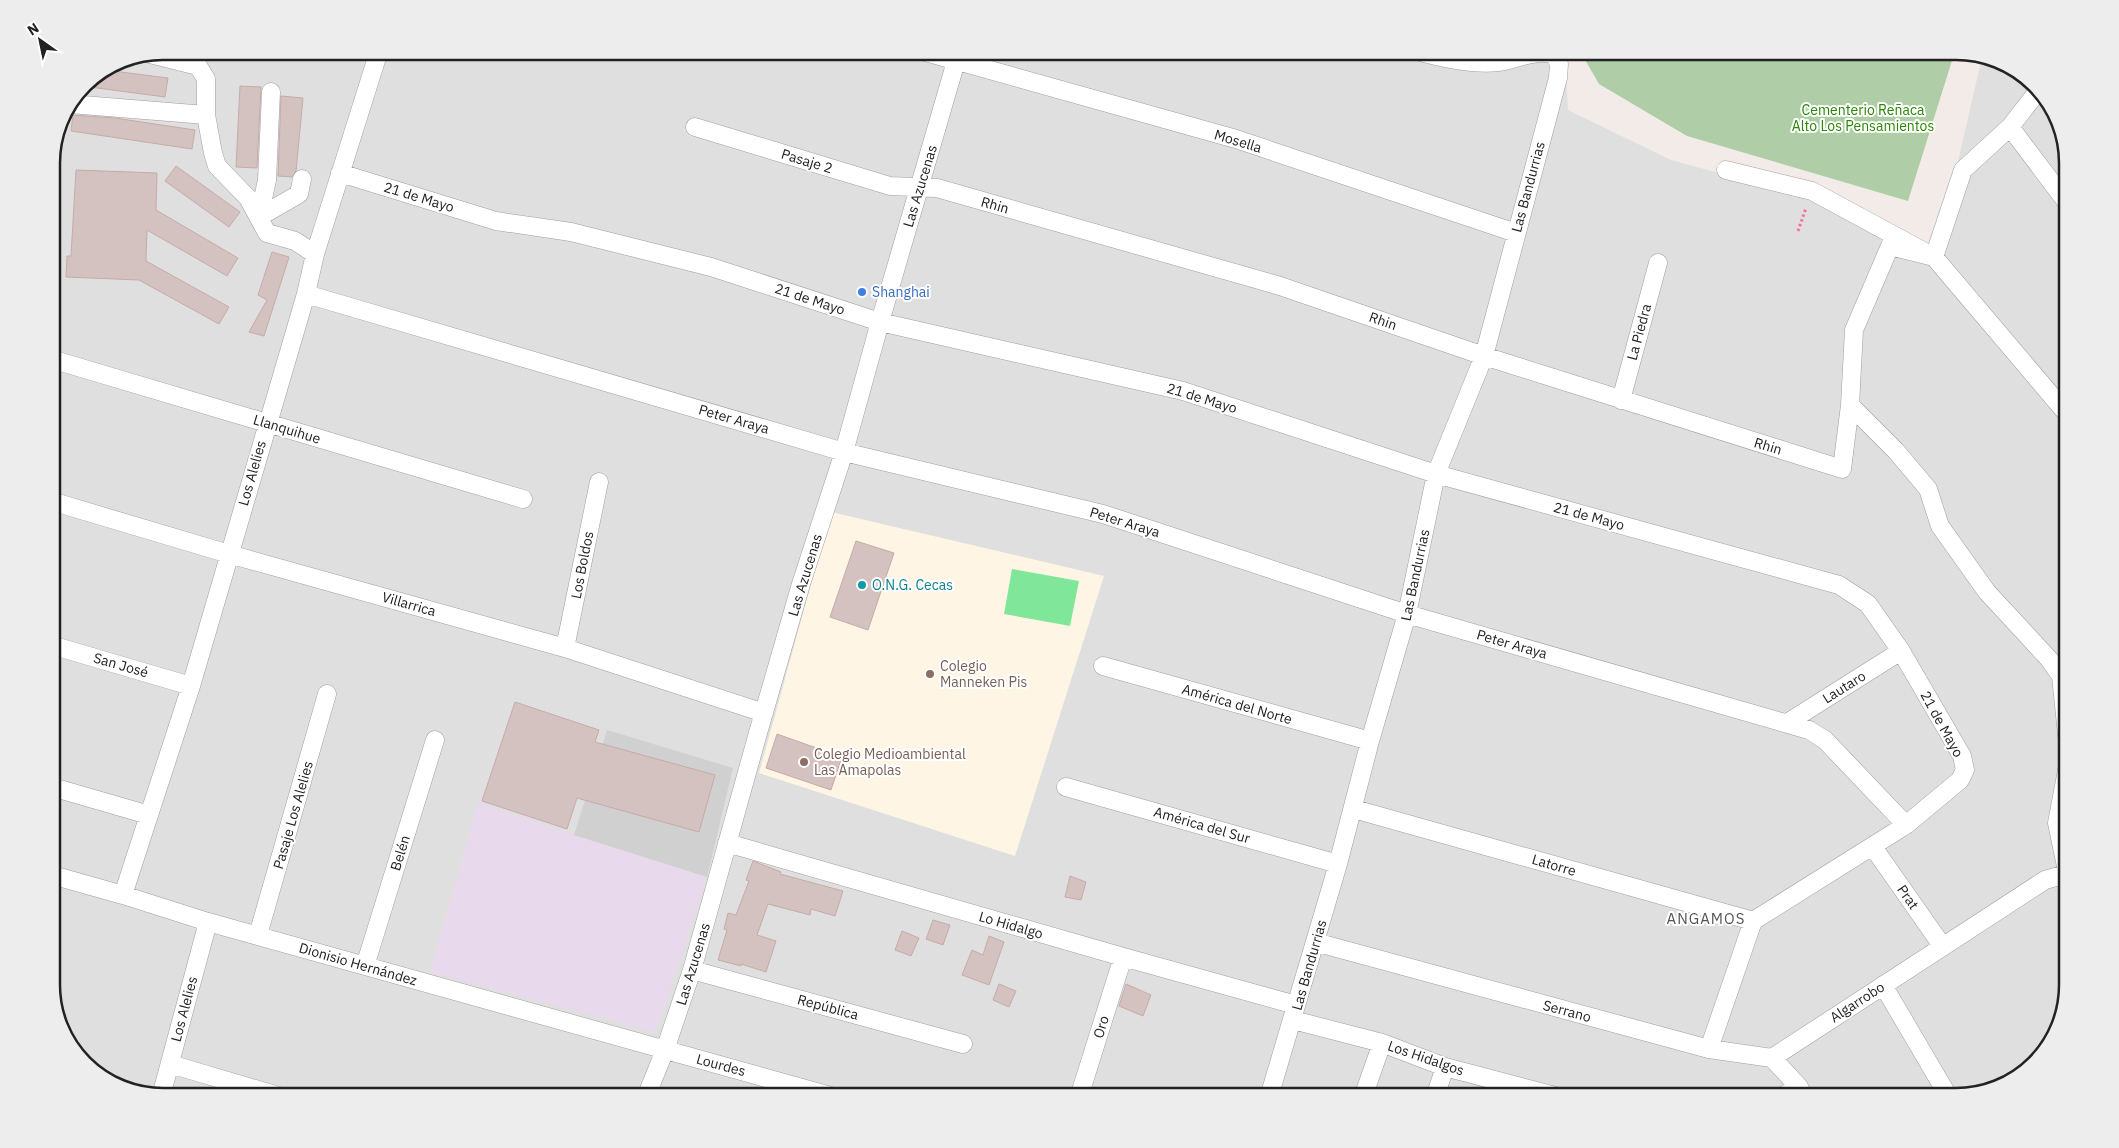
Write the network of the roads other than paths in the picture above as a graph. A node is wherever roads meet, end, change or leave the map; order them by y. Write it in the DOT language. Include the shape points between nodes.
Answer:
graph roads {
  1 [pos="174,60"];
  2 [pos="376,60"];
  3 [pos="957,60"];
  4 [pos="971,60"];
  5 [pos="1458,60"];
  6 [pos="1470,60"];
  7 [pos="1558,60"];
  8 [pos="271,92"];
  9 [pos="2034,96"];
  10 [pos="78,105"];
  11 [pos="206,116"];
  12 [pos="2010,127"];
  13 [pos="695,128"];
  14 [pos="1726,170"];
  15 [pos="340,173"];
  16 [pos="302,179"];
  17 [pos="920,186"];
  18 [pos="2059,192"];
  19 [pos="258,218"];
  20 [pos="1516,232"];
  21 [pos="316,254"];
  22 [pos="1934,257"];
  23 [pos="1658,263"];
  24 [pos="306,294"];
  25 [pos="880,322"];
  26 [pos="1484,356"];
  27 [pos="60,361"];
  28 [pos="1621,400"];
  29 [pos="2059,404"];
  30 [pos="1850,405"];
  31 [pos="267,423"];
  32 [pos="844,452"];
  33 [pos="1436,474"];
  34 [pos="599,482"];
  35 [pos="523,499"];
  36 [pos="60,503"];
  37 [pos="229,554"];
  38 [pos="1407,614"];
  39 [pos="60,647"];
  40 [pos="565,648"];
  41 [pos="1901,651"];
  42 [pos="1103,666"];
  43 [pos="2059,673"];
  44 [pos="191,686"];
  45 [pos="327,694"];
  46 [pos="764,713"];
  47 [pos="1787,723"];
  48 [pos="435,740"];
  49 [pos="1370,741"];
  50 [pos="1066,787"];
  51 [pos="60,789"];
  52 [pos="1354,809"];
  53 [pos="2059,813"];
  54 [pos="149,815"];
  55 [pos="1906,825"];
  56 [pos="2059,834"];
  57 [pos="727,843"];
  58 [pos="1873,847"];
  59 [pos="1338,864"];
  60 [pos="60,877"];
  61 [pos="2059,877"];
  62 [pos="123,895"];
  63 [pos="1753,921"];
  64 [pos="208,922"];
  65 [pos="258,935"];
  66 [pos="1315,942"];
  67 [pos="1943,948"];
  68 [pos="1123,957"];
  69 [pos="365,966"];
  70 [pos="692,970"];
  71 [pos="1883,985"];
  72 [pos="1295,1012"];
  73 [pos="1382,1043"];
  74 [pos="963,1044"];
  75 [pos="1709,1049"];
  76 [pos="665,1050"];
  77 [pos="1772,1058"];
  78 [pos="170,1064"];
  79 [pos="1445,1067"];
  80 [pos="163,1088"];
  81 [pos="251,1088"];
  82 [pos="650,1088"];
  83 [pos="802,1088"];
  84 [pos="1082,1088"];
  85 [pos="1272,1088"];
  86 [pos="1366,1088"];
  87 [pos="1438,1088"];
  88 [pos="1505,1088"];
  89 [pos="1798,1088"];
  90 [pos="1943,1088"];
  1 -- 11 [label="street" via="198,66 206,79"];
  2 -- 15 [label="street, Los Alelies"];
  3 -- 17 [label="street, Las Azucenas"];
  4 -- 20 [label="street, Mosella" via="1236,139"];
  5 -- 6 [label="street"];
  7 -- 20 [label="street, Las Bandurrias" via="1558,78"];
  8 -- 19 [label="street" via="268,180"];
  9 -- 12 [label="street"];
  10 -- 11 [label="street"];
  11 -- 19 [label="street" via="217,166 248,198"];
  12 -- 18 [label="street"];
  12 -- 22 [label="street" via="1963,170"];
  13 -- 17 [label="street, Pasaje 2" via="890,186"];
  14 -- 22 [label="street" via="1812,191"];
  15 -- 21 [label="street, Los Alelies"];
  15 -- 25 [label="street, 21 de Mayo" via="496,221 571,232 710,267"];
  16 -- 19 [label="street" via="299,194"];
  17 -- 25 [label="street, Las Azucenas"];
  17 -- 26 [label="street, Rhin" via="1280,286"];
  19 -- 21 [label="street" via="267,233 295,241"];
  20 -- 26 [label="street, Las Bandurrias"];
  21 -- 24 [label="street, Los Alelies"];
  22 -- 29 [label="street"];
  22 -- 30 [label="street" via="1890,246 1854,330"];
  23 -- 28 [label="street, La Piedra"];
  24 -- 31 [label="street, Los Alelies"];
  24 -- 32 [label="street, Peter Araya"];
  25 -- 32 [label="street, Las Azucenas"];
  25 -- 33 [label="street, 21 de Mayo" via="1183,391"];
  26 -- 28 [label="street, Rhin"];
  26 -- 33 [label="street, Las Bandurrias"];
  27 -- 31 [label="street, Llanquihue"];
  28 -- 30 [label="street, Rhin" via="1842,469"];
  30 -- 43 [label="street" via="1896,450 1928,489 1940,526 1987,592"];
  31 -- 35 [label="street, Llanquihue"];
  31 -- 37 [label="street, Los Alelies"];
  32 -- 38 [label="street, Peter Araya" via="1103,514"];
  32 -- 46 [label="street, Las Azucenas"];
  33 -- 38 [label="street, Las Bandurrias"];
  33 -- 41 [label="street, 21 de Mayo" via="1839,585 1868,604"];
  34 -- 40 [label="street, Los Boldos"];
  36 -- 37 [label="street, Villarrica"];
  37 -- 40 [label="street, Villarrica"];
  37 -- 44 [label="street, Los Alelies"];
  38 -- 47 [label="street, Peter Araya"];
  38 -- 49 [label="street, Las Bandurrias"];
  39 -- 44 [label="street, San José"];
  40 -- 46 [label="street, Villarrica"];
  41 -- 47 [label="street, Lautaro"];
  41 -- 55 [label="street, 21 de Mayo" via="1962,756 1965,770 1960,780"];
  42 -- 49 [label="street, América del Norte"];
  44 -- 54 [label="street, Los Alelies"];
  45 -- 65 [label="street, Pasaje Los Alelies"];
  46 -- 57 [label="street, Las Azucenas"];
  47 -- 55 [label="street, Peter Araya" via="1809,730 1825,740"];
  48 -- 69 [label="street, Belén"];
  49 -- 52 [label="street, Las Bandurrias"];
  50 -- 59 [label="street, América del Sur"];
  51 -- 54 [label="street"];
  52 -- 59 [label="street, Las Bandurrias"];
  52 -- 63 [label="street, Latorre"];
  53 -- 56 [label="street"];
  54 -- 62 [label="street, Los Alelies"];
  55 -- 58 [label="street"];
  57 -- 68 [label="street, Lo Hidalgo"];
  57 -- 70 [label="street, Las Azucenas"];
  58 -- 63 [label="street"];
  58 -- 67 [label="street, Prat"];
  59 -- 66 [label="street, Las Bandurrias"];
  60 -- 62 [label="street, Dionisio Hernández"];
  61 -- 67 [label="street, Algarrobo" via="2045,880"];
  62 -- 64 [label="street, Dionisio Hernández"];
  63 -- 75 [label="street"];
  64 -- 65 [label="street, Dionisio Hernández"];
  64 -- 78 [label="street, Los Alelies"];
  65 -- 69 [label="street, Dionisio Hernández"];
  66 -- 72 [label="street, Las Bandurrias"];
  66 -- 75 [label="street, Serrano"];
  67 -- 71 [label="street, Algarrobo"];
  68 -- 72 [label="street, Lo Hidalgo"];
  68 -- 84 [label="street, Oro"];
  69 -- 76 [label="street, Dionisio Hernández"];
  70 -- 74 [label="street, República"];
  70 -- 76 [label="street, Las Azucenas"];
  71 -- 77 [label="street, Algarrobo"];
  71 -- 90 [label="street"];
  72 -- 73 [label="street, Los Hidalgos"];
  72 -- 85 [label="street, Las Bandurrias"];
  73 -- 79 [label="street, Los Hidalgos"];
  73 -- 86 [label="street"];
  75 -- 77 [label="street, Serrano"];
  76 -- 82 [label="street, Las Azucenas"];
  76 -- 83 [label="street, Lourdes"];
  77 -- 89 [label="street"];
  78 -- 80 [label="street, Los Alelies"];
  78 -- 81 [label="street"];
  79 -- 87 [label="street"];
  79 -- 88 [label="street, Los Hidalgos"];
}
